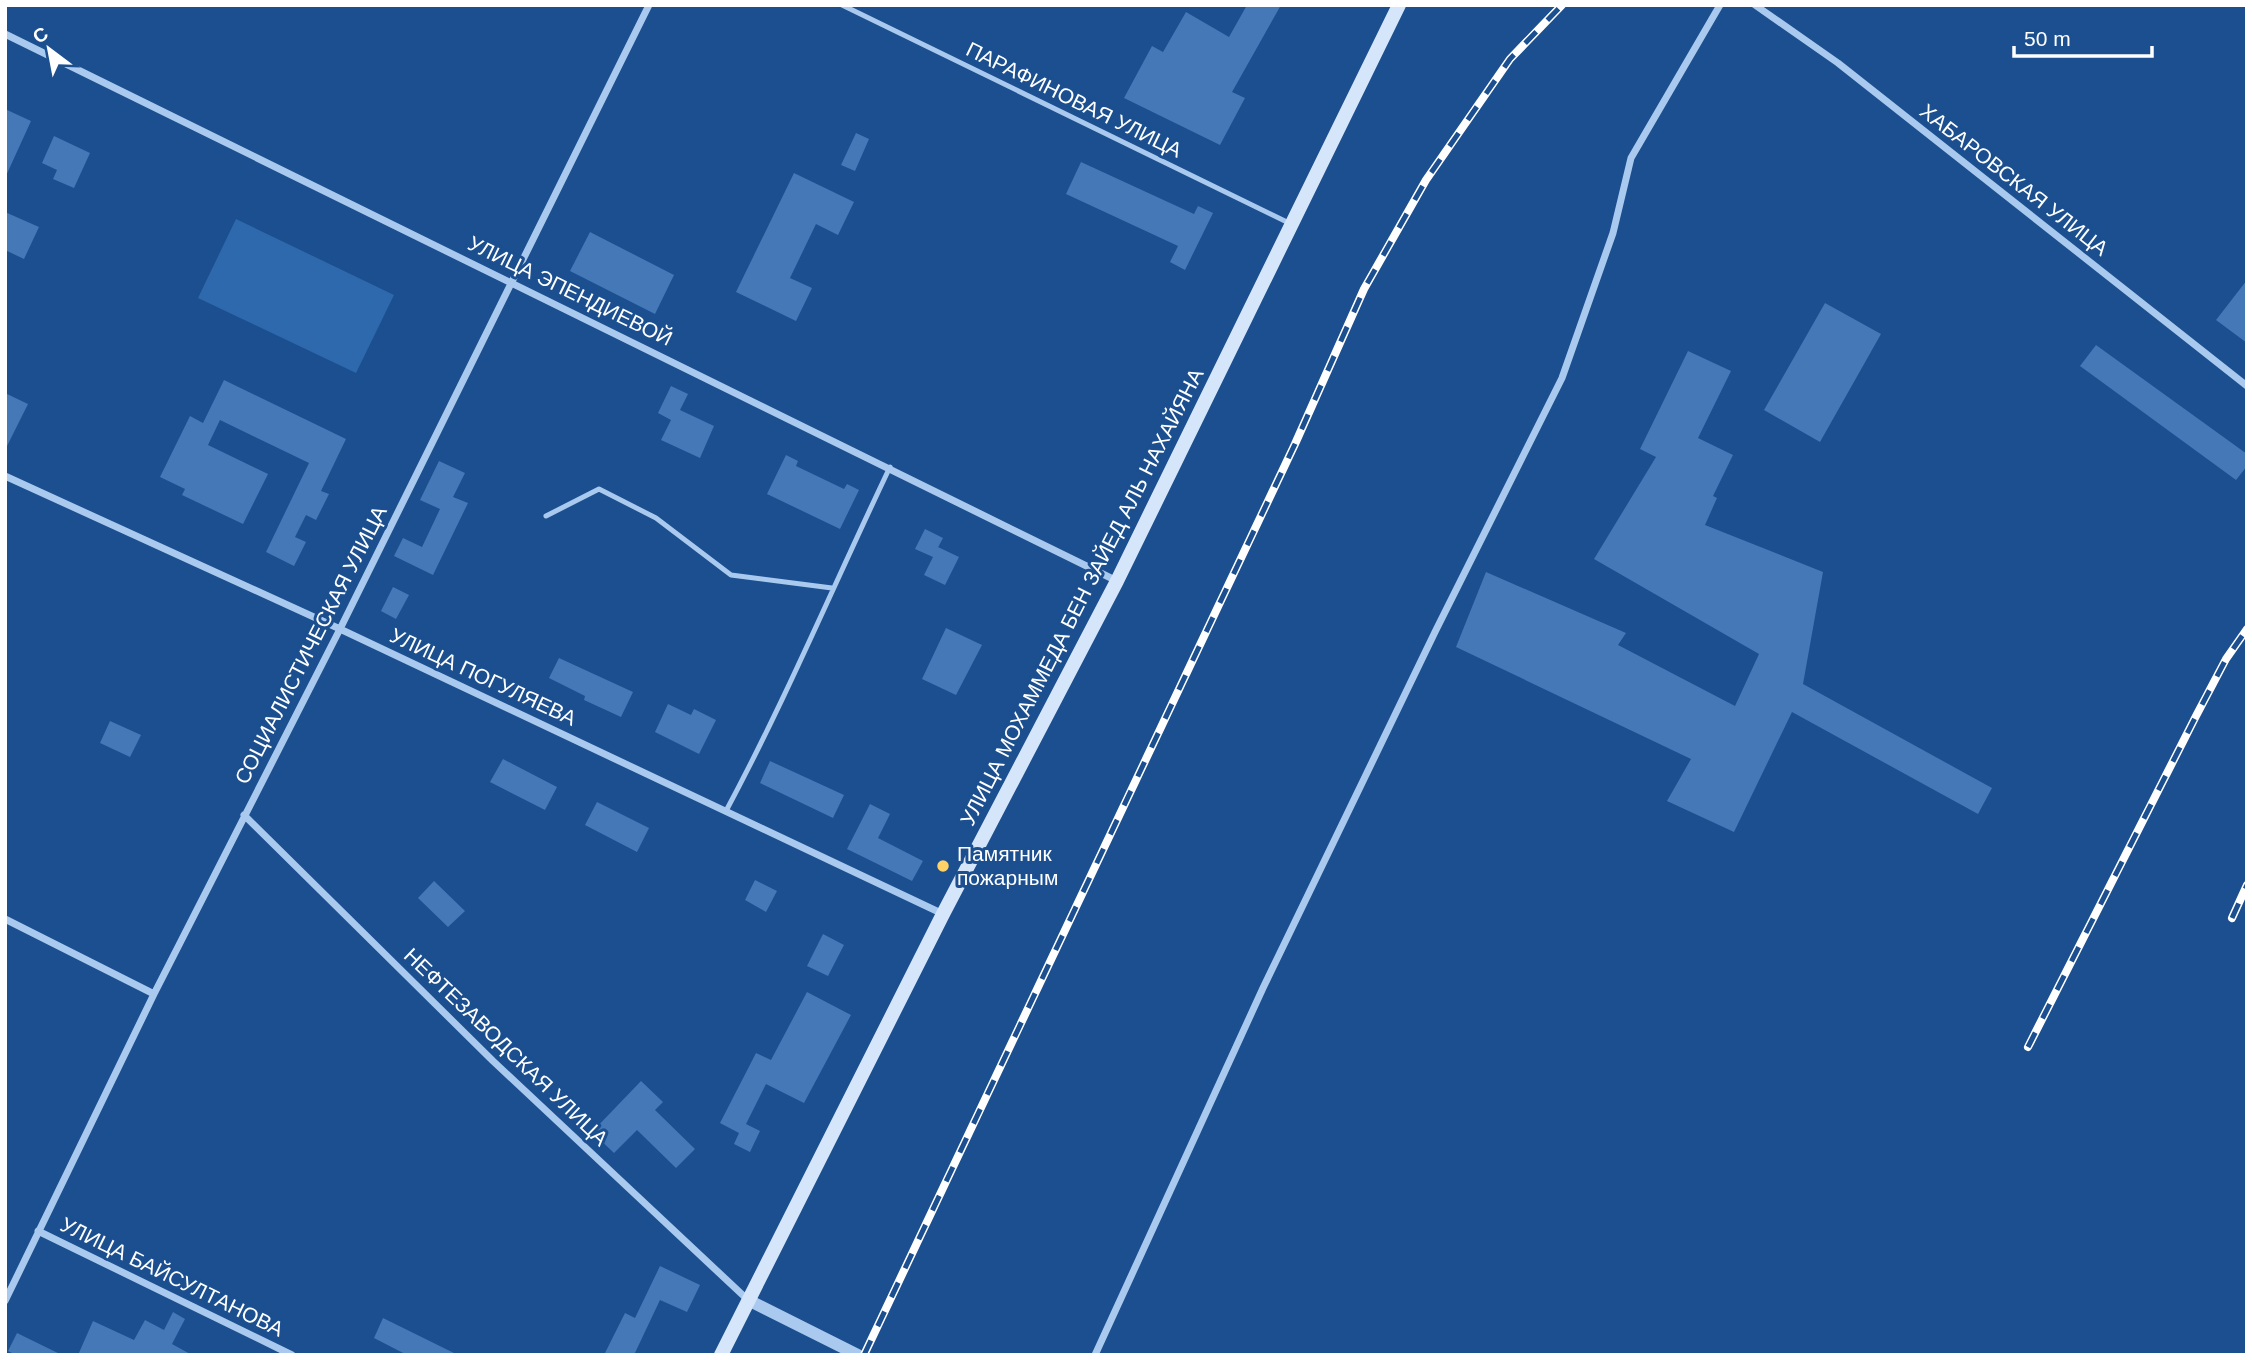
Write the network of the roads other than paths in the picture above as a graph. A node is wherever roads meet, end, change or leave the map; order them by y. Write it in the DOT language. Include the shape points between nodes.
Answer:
graph roads {
  1 [pos="649,5"];
  2 [pos="842,5"];
  3 [pos="1399,5"];
  4 [pos="1720,5"];
  5 [pos="1755,5"];
  6 [pos="5,34"];
  7 [pos="1291,224"];
  8 [pos="512,282"];
  9 [pos="2247,386"];
  10 [pos="890,467"];
  11 [pos="5,477"];
  12 [pos="546,516"];
  13 [pos="1117,581"];
  14 [pos="832,588"];
  15 [pos="340,628"];
  16 [pos="726,811"];
  17 [pos="244,815"];
  18 [pos="943,914"];
  19 [pos="5,919"];
  20 [pos="154,994"];
  21 [pos="38,1231"];
  22 [pos="748,1300"];
  23 [pos="5,1301"];
  24 [pos="292,1355"];
  25 [pos="721,1355"];
  26 [pos="858,1355"];
  27 [pos="1095,1355"];
  1 -- 8 [label="street, СОЦИАЛИСТИЧЕСКАЯ УЛИЦА"];
  2 -- 7 [label="lane, ПАРАФИНОВАЯ УЛИЦА"];
  3 -- 7 [label="main road, УЛИЦА МОХАММЕДА БЕН ЗАЙЕД АЛЬ НАХАЙЯНА"];
  4 -- 27 [label="street" via="1631,158 1613,233 1562,377 1263,988"];
  5 -- 9 [label="street, ХАБАРОВСКАЯ УЛИЦА" via="1838,63"];
  6 -- 8 [label="street, УЛИЦА ЭПЕНДИЕВОЙ"];
  7 -- 13 [label="main road, УЛИЦА МОХАММЕДА БЕН ЗАЙЕД АЛЬ НАХАЙЯНА"];
  8 -- 10 [label="street, УЛИЦА ЭПЕНДИЕВОЙ"];
  8 -- 15 [label="street, СОЦИАЛИСТИЧЕСКАЯ УЛИЦА"];
  10 -- 13 [label="street, УЛИЦА ЭПЕНДИЕВОЙ"];
  10 -- 14 [label="lane"];
  11 -- 15 [label="street, УЛИЦА ПОГУЛЯЕВА"];
  12 -- 14 [label="lane" via="599,489 656,518 731,575"];
  13 -- 18 [label="main road, УЛИЦА МОХАММЕДА БЕН ЗАЙЕД АЛЬ НАХАЙЯНА"];
  14 -- 16 [label="lane" via="772,725"];
  15 -- 16 [label="street, УЛИЦА ПОГУЛЯЕВА"];
  15 -- 17 [label="street, СОЦИАЛИСТИЧЕСКАЯ УЛИЦА"];
  16 -- 18 [label="street, УЛИЦА ПОГУЛЯЕВА"];
  17 -- 20 [label="street, СОЦИАЛИСТИЧЕСКАЯ УЛИЦА"];
  17 -- 22 [label="street, НЕФТЕЗАВОДСКАЯ УЛИЦА" via="493,1061"];
  18 -- 22 [label="main road, УЛИЦА МОХАММЕДА БЕН ЗАЙЕД АЛЬ НАХАЙЯНА"];
  19 -- 20 [label="street"];
  20 -- 21 [label="street, СОЦИАЛИСТИЧЕСКАЯ УЛИЦА"];
  21 -- 23 [label="street, СОЦИАЛИСТИЧЕСКАЯ УЛИЦА"];
  21 -- 24 [label="street, УЛИЦА БАЙСУЛТАНОВА"];
  22 -- 25 [label="main road, УЛИЦА МОХАММЕДА БЕН ЗАЙЕД АЛЬ НАХАЙЯНА"];
  22 -- 26 [label="street"];
}
